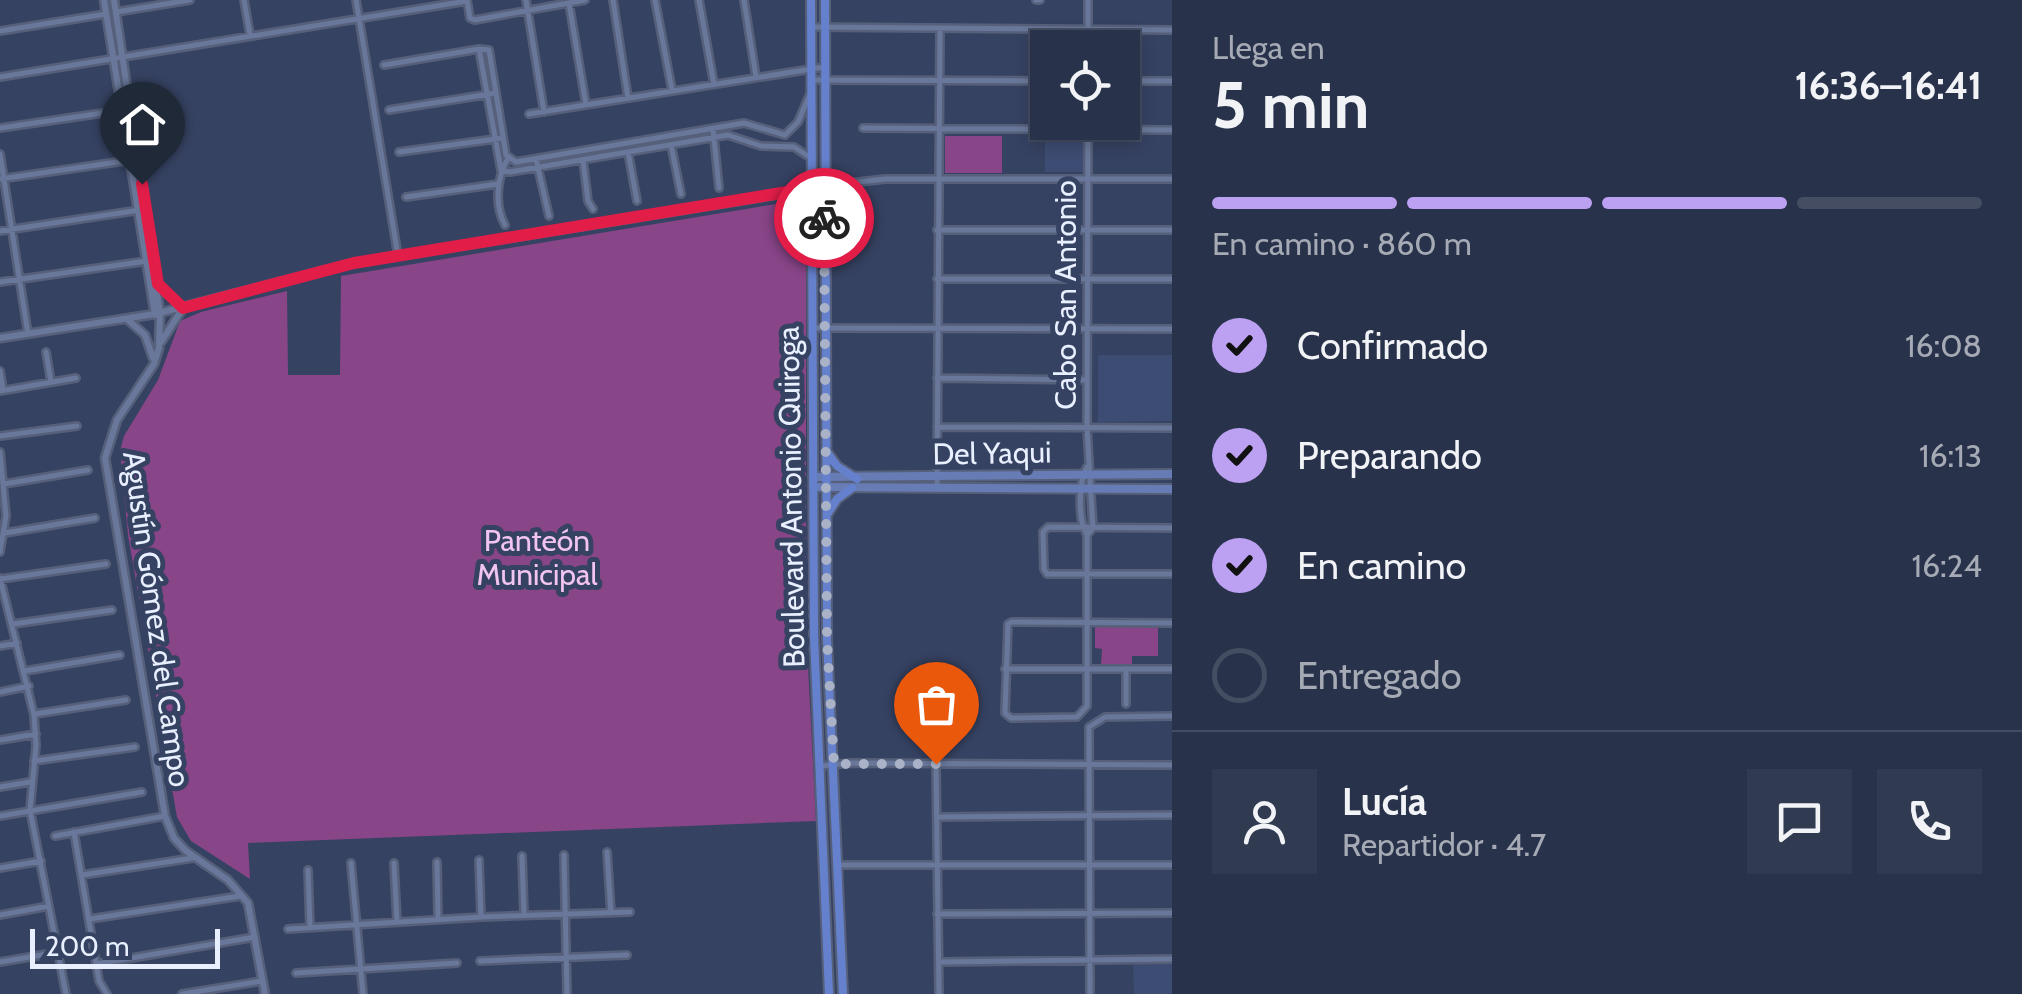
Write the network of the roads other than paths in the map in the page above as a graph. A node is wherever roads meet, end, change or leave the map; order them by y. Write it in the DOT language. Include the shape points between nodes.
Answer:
graph roads {
  1 [pos="104,0"];
  2 [pos="114,0"];
  3 [pos="190,0"];
  4 [pos="244,0"];
  5 [pos="356,0"];
  6 [pos="467,0"];
  7 [pos="526,0"];
  8 [pos="585,0"];
  9 [pos="613,0"];
  10 [pos="655,0"];
  11 [pos="700,0"];
  12 [pos="744,0"];
  13 [pos="811,0"];
  14 [pos="825,0"];
  15 [pos="1088,0"];
  16 [pos="568,1"];
  17 [pos="527,10"];
  18 [pos="116,12"];
  19 [pos="106,14"];
  20 [pos="359,18"];
  21 [pos="811,27"];
  22 [pos="824,27"];
  23 [pos="940,28"];
  24 [pos="1089,29"];
  25 [pos="1172,30"];
  26 [pos="0,32"];
  27 [pos="250,35"];
  28 [pos="479,49"];
  29 [pos="123,57"];
  30 [pos="113,59"];
  31 [pos="384,65"];
  32 [pos="824,67"];
  33 [pos="811,69"];
  34 [pos="0,76"];
  35 [pos="756,77"];
  36 [pos="811,80"];
  37 [pos="824,80"];
  38 [pos="938,81"];
  39 [pos="1030,81"];
  40 [pos="1140,81"];
  41 [pos="1172,81"];
  42 [pos="714,84"];
  43 [pos="672,90"];
  44 [pos="811,90"];
  45 [pos="496,94"];
  46 [pos="486,95"];
  47 [pos="628,98"];
  48 [pos="586,105"];
  49 [pos="126,110"];
  50 [pos="390,110"];
  51 [pos="544,112"];
  52 [pos="529,114"];
  53 [pos="0,128"];
  54 [pos="863,128"];
  55 [pos="713,129"];
  56 [pos="937,130"];
  57 [pos="1140,130"];
  58 [pos="1172,130"];
  59 [pos="1030,131"];
  60 [pos="788,134"];
  61 [pos="504,138"];
  62 [pos="714,138"];
  63 [pos="493,140"];
  64 [pos="1088,140"];
  65 [pos="670,141"];
  66 [pos="787,146"];
  67 [pos="628,147"];
  68 [pos="399,152"];
  69 [pos="0,154"];
  70 [pos="583,156"];
  71 [pos="508,158"];
  72 [pos="811,158"];
  73 [pos="536,159"];
  74 [pos="134,160"];
  75 [pos="538,168"];
  76 [pos="501,170"];
  77 [pos="2,179"];
  78 [pos="1088,179"];
  79 [pos="937,180"];
  80 [pos="1172,180"];
  81 [pos="498,184"];
  82 [pos="824,186"];
  83 [pos="718,188"];
  84 [pos="811,189"];
  85 [pos="681,194"];
  86 [pos="406,197"];
  87 [pos="638,201"];
  88 [pos="142,209"];
  89 [pos="593,209"];
  90 [pos="549,216"];
  91 [pos="505,225"];
  92 [pos="11,229"];
  93 [pos="936,230"];
  94 [pos="1172,230"];
  95 [pos="0,231"];
  96 [pos="1087,231"];
  97 [pos="398,256"];
  98 [pos="150,260"];
  99 [pos="937,278"];
  100 [pos="20,279"];
  101 [pos="1172,279"];
  102 [pos="1087,280"];
  103 [pos="0,282"];
  104 [pos="158,284"];
  105 [pos="183,308"];
  106 [pos="158,314"];
  107 [pos="127,320"];
  108 [pos="812,328"];
  109 [pos="826,328"];
  110 [pos="1172,329"];
  111 [pos="937,330"];
  112 [pos="1087,330"];
  113 [pos="28,334"];
  114 [pos="0,338"];
  115 [pos="159,348"];
  116 [pos="46,352"];
  117 [pos="154,364"];
  118 [pos="0,371"];
  119 [pos="76,378"];
  120 [pos="937,378"];
  121 [pos="1087,380"];
  122 [pos="51,382"];
  123 [pos="2,390"];
  124 [pos="78,426"];
  125 [pos="937,427"];
  126 [pos="1087,428"];
  127 [pos="1172,428"];
  128 [pos="0,436"];
  129 [pos="0,452"];
  130 [pos="826,452"];
  131 [pos="88,470"];
  132 [pos="1087,472"];
  133 [pos="1,473"];
  134 [pos="1172,474"];
  135 [pos="937,476"];
  136 [pos="856,478"];
  137 [pos="814,482"];
  138 [pos="826,483"];
  139 [pos="4,484"];
  140 [pos="852,488"];
  141 [pos="1087,488"];
  142 [pos="1172,488"];
  143 [pos="937,489"];
  144 [pos="96,518"];
  145 [pos="826,518"];
  146 [pos="1082,518"];
  147 [pos="1092,518"];
  148 [pos="1082,528"];
  149 [pos="1093,528"];
  150 [pos="1172,528"];
  151 [pos="5,533"];
  152 [pos="1087,536"];
  153 [pos="0,552"];
  154 [pos="106,564"];
  155 [pos="1172,574"];
  156 [pos="1088,575"];
  157 [pos="0,579"];
  158 [pos="2,592"];
  159 [pos="112,610"];
  160 [pos="1088,623"];
  161 [pos="1172,623"];
  162 [pos="13,624"];
  163 [pos="17,643"];
  164 [pos="0,646"];
  165 [pos="120,655"];
  166 [pos="1005,669"];
  167 [pos="1172,669"];
  168 [pos="1088,670"];
  169 [pos="1126,670"];
  170 [pos="24,671"];
  171 [pos="29,686"];
  172 [pos="0,692"];
  173 [pos="126,700"];
  174 [pos="1126,704"];
  175 [pos="34,714"];
  176 [pos="1172,716"];
  177 [pos="36,734"];
  178 [pos="0,740"];
  179 [pos="135,747"];
  180 [pos="34,761"];
  181 [pos="834,764"];
  182 [pos="936,764"];
  183 [pos="1172,764"];
  184 [pos="1089,765"];
  185 [pos="819,766"];
  186 [pos="30,782"];
  187 [pos="0,787"];
  188 [pos="142,792"];
  189 [pos="30,810"];
  190 [pos="1172,815"];
  191 [pos="0,816"];
  192 [pos="164,816"];
  193 [pos="1090,816"];
  194 [pos="936,817"];
  195 [pos="74,832"];
  196 [pos="55,836"];
  197 [pos="608,852"];
  198 [pos="564,855"];
  199 [pos="522,856"];
  200 [pos="196,857"];
  201 [pos="478,860"];
  202 [pos="41,861"];
  203 [pos="437,862"];
  204 [pos="351,863"];
  205 [pos="394,863"];
  206 [pos="837,865"];
  207 [pos="1172,865"];
  208 [pos="938,866"];
  209 [pos="1089,866"];
  210 [pos="0,868"];
  211 [pos="308,870"];
  212 [pos="82,875"];
  213 [pos="244,895"];
  214 [pos="49,906"];
  215 [pos="630,912"];
  216 [pos="611,913"];
  217 [pos="1090,913"];
  218 [pos="1172,913"];
  219 [pos="564,914"];
  220 [pos="937,914"];
  221 [pos="0,915"];
  222 [pos="524,915"];
  223 [pos="481,916"];
  224 [pos="90,919"];
  225 [pos="438,919"];
  226 [pos="397,922"];
  227 [pos="357,924"];
  228 [pos="310,928"];
  229 [pos="288,929"];
  230 [pos="255,937"];
  231 [pos="58,952"];
  232 [pos="627,955"];
  233 [pos="566,958"];
  234 [pos="1172,959"];
  235 [pos="1091,960"];
  236 [pos="480,961"];
  237 [pos="0,962"];
  238 [pos="938,962"];
  239 [pos="457,963"];
  240 [pos="96,964"];
  241 [pos="361,968"];
  242 [pos="296,973"];
  243 [pos="263,981"];
  244 [pos="66,994"];
  245 [pos="107,994"];
  246 [pos="182,994"];
  247 [pos="265,994"];
  248 [pos="363,994"];
  249 [pos="567,994"];
  250 [pos="829,994"];
  251 [pos="843,994"];
  252 [pos="939,994"];
  253 [pos="1090,994"];
  1 -- 19 [label="street"];
  2 -- 18 [label="street"];
  3 -- 18 [label="street"];
  4 -- 27 [label="street"];
  5 -- 20 [label="street"];
  6 -- 17 [label="street" via="472,20"];
  6 -- 20 [label="street"];
  7 -- 17 [label="street"];
  8 -- 16 [label="street"];
  9 -- 47 [label="street"];
  10 -- 43 [label="street"];
  11 -- 42 [label="street"];
  12 -- 35 [label="street"];
  13 -- 21 [label="main road, Boulevard Antonio Quiroga"];
  14 -- 22 [label="main road, Boulevard Antonio Quiroga"];
  15 -- 24 [label="street"];
  16 -- 17 [label="street"];
  16 -- 48 [label="street"];
  17 -- 51 [label="street"];
  18 -- 19 [label="street"];
  18 -- 29 [label="street"];
  19 -- 26 [label="street"];
  19 -- 30 [label="street"];
  20 -- 27 [label="street"];
  20 -- 97 [label="street"];
  21 -- 22 [label="street"];
  21 -- 33 [label="main road, Boulevard Antonio Quiroga"];
  22 -- 23 [label="street"];
  22 -- 32 [label="main road, Boulevard Antonio Quiroga"];
  23 -- 24 [label="street"];
  23 -- 38 [label="street"];
  24 -- 25 [label="street"];
  27 -- 29 [label="street"];
  28 -- 31 [label="street"];
  28 -- 45 [label="street" via="489,50"];
  28 -- 46 [label="street"];
  29 -- 30 [label="street"];
  29 -- 49 [label="street"];
  30 -- 34 [label="street"];
  30 -- 49 [label="street"];
  32 -- 33 [label="street"];
  32 -- 37 [label="main road, Boulevard Antonio Quiroga"];
  33 -- 35 [label="street"];
  33 -- 36 [label="main road, Boulevard Antonio Quiroga"];
  35 -- 42 [label="street"];
  36 -- 37 [label="street"];
  36 -- 44 [label="main road, Boulevard Antonio Quiroga"];
  37 -- 38 [label="street"];
  37 -- 82 [label="main road, Boulevard Antonio Quiroga"];
  38 -- 39 [label="street"];
  38 -- 56 [label="street"];
  40 -- 41 [label="street"];
  42 -- 43 [label="street"];
  43 -- 47 [label="street"];
  44 -- 60 [label="street"];
  44 -- 72 [label="main road, Boulevard Antonio Quiroga"];
  45 -- 46 [label="street"];
  45 -- 61 [label="street"];
  46 -- 50 [label="street"];
  46 -- 63 [label="street"];
  47 -- 48 [label="street"];
  48 -- 51 [label="street"];
  49 -- 53 [label="street"];
  49 -- 74 [label="street"];
  51 -- 52 [label="street"];
  54 -- 56 [label="street"];
  55 -- 60 [label="street" via="749,124"];
  55 -- 62 [label="street"];
  55 -- 65 [label="street"];
  56 -- 59 [label="street"];
  56 -- 79 [label="street"];
  57 -- 58 [label="street"];
  60 -- 66 [label="street"];
  61 -- 63 [label="street"];
  61 -- 71 [label="street"];
  62 -- 65 [label="street"];
  62 -- 66 [label="street"];
  62 -- 83 [label="street"];
  63 -- 68 [label="street"];
  63 -- 76 [label="street"];
  64 -- 78 [label="street, Cabo San Antonio"];
  65 -- 67 [label="street"];
  65 -- 85 [label="street"];
  66 -- 72 [label="street"];
  67 -- 70 [label="street"];
  67 -- 87 [label="street"];
  69 -- 77 [label="street"];
  70 -- 73 [label="street"];
  70 -- 75 [label="street"];
  70 -- 89 [label="street"];
  71 -- 73 [label="street"];
  71 -- 76 [label="street"];
  72 -- 84 [label="main road, Boulevard Antonio Quiroga"];
  73 -- 75 [label="street"];
  74 -- 77 [label="street"];
  74 -- 88 [label="street"];
  75 -- 76 [label="street"];
  75 -- 90 [label="street"];
  76 -- 81 [label="street"];
  77 -- 92 [label="street"];
  78 -- 79 [label="street"];
  78 -- 80 [label="street"];
  78 -- 96 [label="street, Cabo San Antonio"];
  79 -- 82 [label="street"];
  79 -- 93 [label="street"];
  81 -- 86 [label="street"];
  81 -- 91 [label="street"];
  82 -- 84 [label="street"];
  82 -- 109 [label="main road, Boulevard Antonio Quiroga"];
  84 -- 97 [label="street"];
  84 -- 108 [label="main road, Boulevard Antonio Quiroga"];
  88 -- 92 [label="street"];
  88 -- 98 [label="street"];
  92 -- 95 [label="street"];
  92 -- 100 [label="street"];
  93 -- 96 [label="street"];
  93 -- 99 [label="street"];
  94 -- 96 [label="street"];
  96 -- 102 [label="street, Cabo San Antonio"];
  97 -- 105 [label="street"];
  98 -- 100 [label="street"];
  98 -- 104 [label="street"];
  98 -- 106 [label="street"];
  99 -- 102 [label="street"];
  99 -- 111 [label="street"];
  100 -- 103 [label="street"];
  100 -- 113 [label="street"];
  101 -- 102 [label="street"];
  102 -- 112 [label="street, Cabo San Antonio"];
  104 -- 105 [label="street"];
  104 -- 106 [label="street"];
  105 -- 106 [label="street"];
  105 -- 115 [label="street"];
  106 -- 107 [label="street"];
  106 -- 115 [label="street, Agustín Gómez del Campo"];
  107 -- 113 [label="street"];
  107 -- 117 [label="street" via="145,335"];
  108 -- 109 [label="street"];
  108 -- 137 [label="main road, Boulevard Antonio Quiroga"];
  109 -- 111 [label="street"];
  109 -- 130 [label="main road, Boulevard Antonio Quiroga"];
  110 -- 112 [label="street"];
  111 -- 112 [label="street"];
  111 -- 120 [label="street"];
  112 -- 121 [label="street, Cabo San Antonio"];
  113 -- 114 [label="street"];
  115 -- 117 [label="street, Agustín Gómez del Campo"];
  116 -- 122 [label="street"];
  117 -- 192 [label="street, Agustín Gómez del Campo" via="116,420 105,458"];
  118 -- 123 [label="street"];
  119 -- 122 [label="street"];
  120 -- 121 [label="street"];
  120 -- 125 [label="street"];
  121 -- 126 [label="street, Cabo San Antonio"];
  122 -- 123 [label="street"];
  124 -- 128 [label="street"];
  125 -- 126 [label="street"];
  125 -- 135 [label="street"];
  126 -- 127 [label="street"];
  126 -- 132 [label="street, Cabo San Antonio"];
  129 -- 133 [label="street"];
  130 -- 136 [label="main road"];
  130 -- 138 [label="main road, Boulevard Antonio Quiroga"];
  131 -- 139 [label="street"];
  132 -- 134 [label="main road, Del Yaqui"];
  132 -- 135 [label="main road, Del Yaqui"];
  132 -- 141 [label="street, Cabo San Antonio"];
  133 -- 139 [label="street"];
  135 -- 136 [label="main road, Del Yaqui"];
  135 -- 143 [label="street"];
  136 -- 138 [label="main road, Del Yaqui"];
  137 -- 138 [label="main road, Del Yaqui"];
  137 -- 185 [label="main road, Boulevard Antonio Quiroga"];
  138 -- 140 [label="main road, Del Yaqui"];
  138 -- 145 [label="main road, Boulevard Antonio Quiroga"];
  139 -- 151 [label="street"];
  140 -- 143 [label="main road, Del Yaqui"];
  140 -- 145 [label="main road"];
  141 -- 142 [label="main road, Del Yaqui"];
  141 -- 143 [label="main road, Del Yaqui"];
  141 -- 146 [label="street, Cabo San Antonio"];
  141 -- 147 [label="street, Cabo San Antonio"];
  144 -- 151 [label="street"];
  145 -- 181 [label="main road, Boulevard Antonio Quiroga"];
  146 -- 147 [label="street"];
  146 -- 148 [label="street, Cabo San Antonio"];
  147 -- 149 [label="street, Cabo San Antonio"];
  148 -- 149 [label="street"];
  148 -- 152 [label="street"];
  148 -- 156 [label="street" via="1044,528 1044,569"];
  149 -- 150 [label="street"];
  149 -- 152 [label="street"];
  151 -- 153 [label="street"];
  152 -- 156 [label="street"];
  154 -- 157 [label="street"];
  155 -- 156 [label="street"];
  156 -- 160 [label="street"];
  157 -- 158 [label="street"];
  158 -- 162 [label="street"];
  159 -- 162 [label="street"];
  160 -- 161 [label="street"];
  160 -- 166 [label="street" via="1008,624"];
  160 -- 168 [label="street"];
  162 -- 163 [label="street"];
  163 -- 164 [label="street"];
  163 -- 170 [label="street"];
  165 -- 170 [label="street"];
  166 -- 168 [label="street"];
  166 -- 168 [label="street" via="1007,717 1077,717 1087,706"];
  167 -- 169 [label="street"];
  168 -- 169 [label="street"];
  169 -- 174 [label="street"];
  170 -- 171 [label="street"];
  171 -- 172 [label="street"];
  171 -- 175 [label="street"];
  173 -- 175 [label="street"];
  175 -- 177 [label="street"];
  176 -- 184 [label="street" via="1105,716 1089,727"];
  177 -- 178 [label="street"];
  177 -- 180 [label="street"];
  179 -- 180 [label="street"];
  180 -- 186 [label="street"];
  181 -- 182 [label="street"];
  181 -- 185 [label="street"];
  181 -- 206 [label="main road, Boulevard Antonio Quiroga"];
  182 -- 184 [label="street"];
  182 -- 194 [label="street"];
  183 -- 184 [label="street"];
  184 -- 193 [label="street"];
  185 -- 250 [label="main road, Boulevard Antonio Quiroga"];
  186 -- 187 [label="street"];
  186 -- 189 [label="street"];
  188 -- 189 [label="street"];
  189 -- 191 [label="street"];
  189 -- 202 [label="street"];
  190 -- 193 [label="street"];
  192 -- 195 [label="street"];
  192 -- 200 [label="street" via="174,838"];
  193 -- 194 [label="street"];
  193 -- 209 [label="street"];
  194 -- 208 [label="street"];
  195 -- 196 [label="street"];
  195 -- 212 [label="street"];
  197 -- 216 [label="street"];
  198 -- 219 [label="street"];
  199 -- 222 [label="street"];
  200 -- 212 [label="street"];
  200 -- 213 [label="street"];
  201 -- 223 [label="street"];
  202 -- 210 [label="street"];
  202 -- 214 [label="street"];
  203 -- 225 [label="street"];
  204 -- 227 [label="street"];
  205 -- 226 [label="street"];
  206 -- 208 [label="street"];
  206 -- 251 [label="main road, Boulevard Antonio Quiroga"];
  207 -- 209 [label="street"];
  208 -- 209 [label="street"];
  208 -- 220 [label="street"];
  209 -- 217 [label="street"];
  211 -- 228 [label="street"];
  212 -- 224 [label="street"];
  213 -- 224 [label="street"];
  213 -- 230 [label="street"];
  214 -- 221 [label="street"];
  214 -- 231 [label="street"];
  215 -- 216 [label="street"];
  216 -- 219 [label="street"];
  217 -- 218 [label="street"];
  217 -- 220 [label="street"];
  217 -- 235 [label="street"];
  219 -- 222 [label="street"];
  219 -- 233 [label="street"];
  220 -- 238 [label="street"];
  222 -- 223 [label="street"];
  223 -- 225 [label="street"];
  224 -- 240 [label="street"];
  225 -- 226 [label="street"];
  226 -- 227 [label="street"];
  227 -- 228 [label="street"];
  227 -- 241 [label="street"];
  228 -- 229 [label="street"];
  230 -- 240 [label="street"];
  230 -- 243 [label="street"];
  231 -- 237 [label="street"];
  231 -- 244 [label="street"];
  232 -- 233 [label="street"];
  233 -- 236 [label="street"];
  233 -- 249 [label="street"];
  234 -- 235 [label="street"];
  235 -- 238 [label="street"];
  235 -- 253 [label="street"];
  238 -- 252 [label="street"];
  239 -- 241 [label="street"];
  240 -- 245 [label="street"];
  241 -- 242 [label="street"];
  241 -- 248 [label="street"];
  243 -- 246 [label="street"];
  243 -- 247 [label="street"];
}
